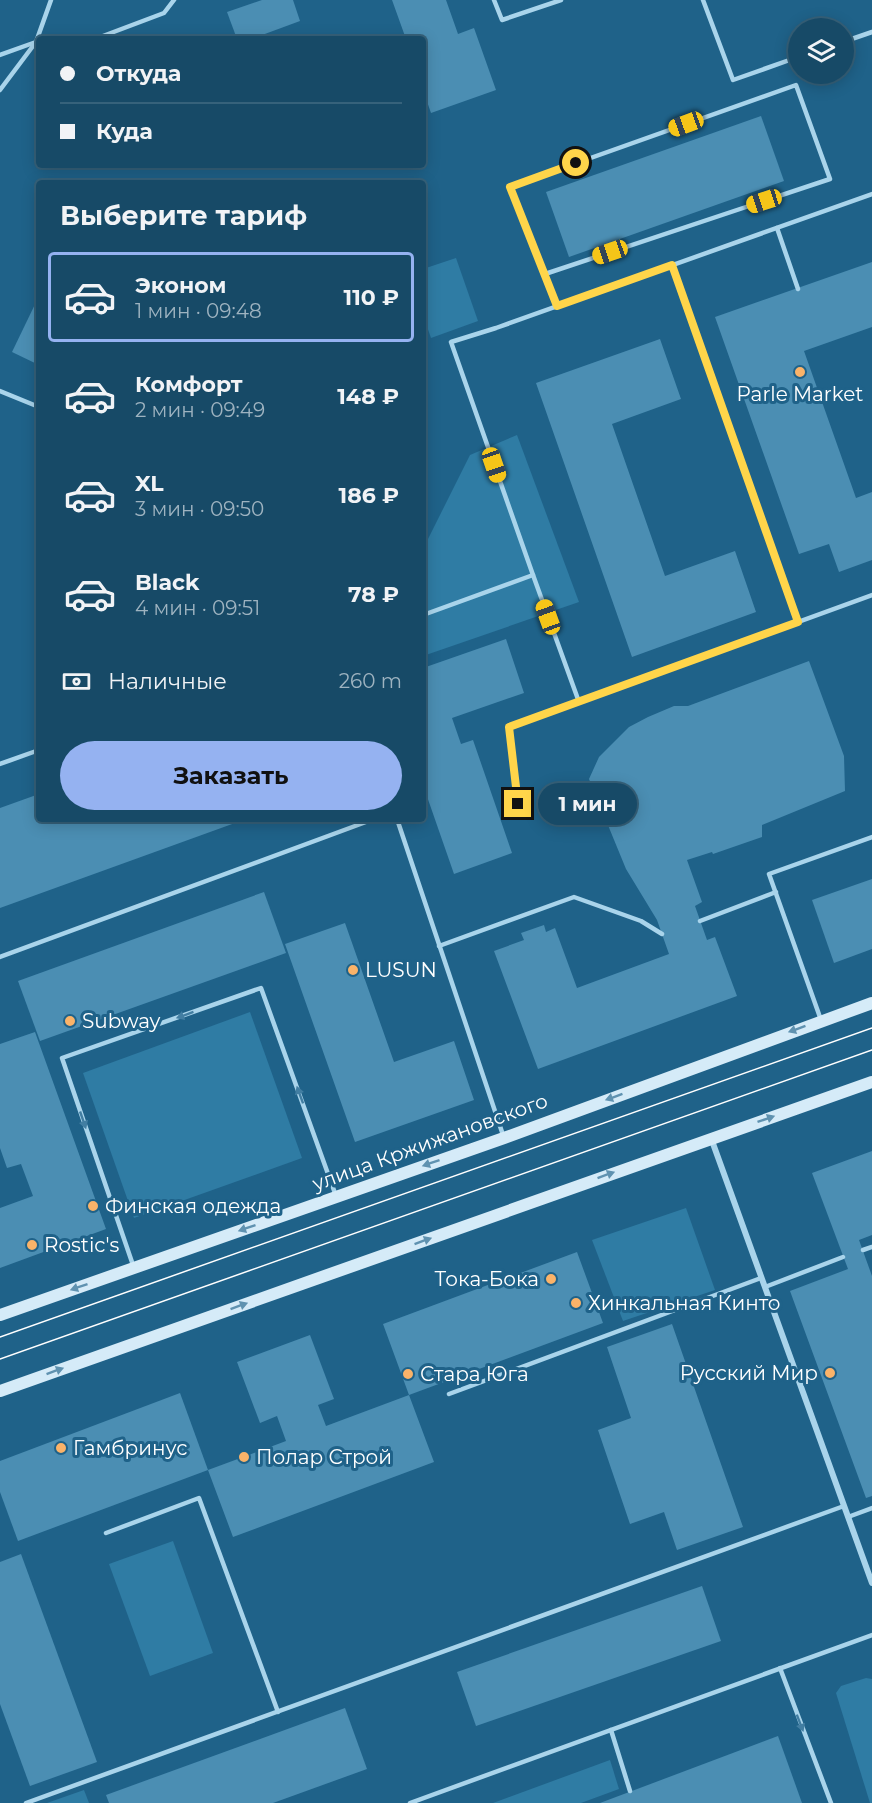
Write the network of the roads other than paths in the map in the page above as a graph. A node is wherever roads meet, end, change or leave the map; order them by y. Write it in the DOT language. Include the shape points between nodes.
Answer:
graph roads {
  1 [pos="51,0"];
  2 [pos="174,0"];
  3 [pos="494,0"];
  4 [pos="561,0"];
  5 [pos="703,0"];
  6 [pos="872,32"];
  7 [pos="40,36"];
  8 [pos="103,36"];
  9 [pos="854,38"];
  10 [pos="36,43"];
  11 [pos="36,45"];
  12 [pos="0,55"];
  13 [pos="788,61"];
  14 [pos="0,90"];
  15 [pos="872,194"];
  16 [pos="777,228"];
  17 [pos="672,265"];
  18 [pos="545,274"];
  19 [pos="798,288"];
  20 [pos="557,306"];
  21 [pos="0,391"];
  22 [pos="36,406"];
  23 [pos="533,575"];
  24 [pos="872,595"];
  25 [pos="426,614"];
  26 [pos="798,622"];
  27 [pos="579,702"];
  28 [pos="36,751"];
  29 [pos="0,764"];
  30 [pos="518,804"];
  31 [pos="366,822"];
  32 [pos="398,822"];
  33 [pos="872,837"];
  34 [pos="776,892"];
  35 [pos="700,921"];
  36 [pos="662,934"];
  37 [pos="439,946"];
  38 [pos="0,957"];
  39 [pos="872,1003"];
  40 [pos="821,1020"];
  41 [pos="872,1082"];
  42 [pos="504,1138"];
  43 [pos="711,1138"];
  44 [pos="336,1196"];
  45 [pos="872,1247"];
  46 [pos="862,1250"];
  47 [pos="843,1257"];
  48 [pos="134,1268"];
  49 [pos="761,1278"];
  50 [pos="765,1287"];
  51 [pos="0,1315"];
  52 [pos="0,1391"];
  53 [pos="449,1394"];
  54 [pos="844,1506"];
  55 [pos="872,1508"];
  56 [pos="848,1517"];
  57 [pos="106,1533"];
  58 [pos="872,1583"];
  59 [pos="872,1635"];
  60 [pos="780,1668"];
  61 [pos="278,1712"];
  62 [pos="611,1730"];
  63 [pos="630,1791"];
  64 [pos="26,1803"];
  65 [pos="410,1803"];
  66 [pos="831,1803"];
  1 -- 7 [label="lane"];
  2 -- 8 [label="lane" via="164,13"];
  3 -- 4 [label="lane" via="502,20"];
  5 -- 13 [label="lane" via="733,80"];
  6 -- 9 [label="lane"];
  10 -- 12 [label="lane"];
  11 -- 14 [label="lane"];
  15 -- 16 [label="lane"];
  16 -- 17 [label="lane"];
  16 -- 19 [label="lane"];
  17 -- 20 [label="lane"];
  17 -- 26 [label="lane"];
  18 -- 18 [label="lane" via="510,187 796,84 830,179"];
  18 -- 20 [label="lane"];
  20 -- 23 [label="lane" via="451,342"];
  21 -- 22 [label="lane"];
  23 -- 25 [label="lane"];
  23 -- 27 [label="lane"];
  24 -- 26 [label="lane"];
  26 -- 27 [label="lane"];
  27 -- 30 [label="lane" via="509,727"];
  28 -- 29 [label="lane"];
  31 -- 38 [label="lane"];
  32 -- 37 [label="lane"];
  33 -- 34 [label="lane" via="769,874"];
  34 -- 35 [label="lane"];
  34 -- 40 [label="lane"];
  36 -- 37 [label="lane" via="641,921 574,897"];
  37 -- 42 [label="lane"];
  39 -- 40 [label="street, улица Кржижановского"];
  40 -- 42 [label="street, улица Кржижановского, one-way"];
  43 -- 41 [label="street, one-way"];
  42 -- 44 [label="street, улица Кржижановского, one-way"];
  43 -- 49 [label="street"];
  52 -- 43 [label="street, one-way"];
  44 -- 48 [label="street, улица Кржижановского, one-way"];
  44 -- 48 [label="lane, one-way" via="261,988 62,1058"];
  45 -- 46 [label="lane"];
  47 -- 50 [label="lane"];
  48 -- 51 [label="street, улица Кржижановского, one-way"];
  49 -- 50 [label="street"];
  49 -- 53 [label="lane"];
  50 -- 54 [label="street"];
  54 -- 56 [label="street"];
  54 -- 61 [label="lane"];
  55 -- 56 [label="lane"];
  56 -- 58 [label="street"];
  57 -- 61 [label="lane" via="199,1498"];
  59 -- 60 [label="lane"];
  60 -- 62 [label="lane"];
  60 -- 66 [label="lane, one-way"];
  61 -- 64 [label="lane"];
  62 -- 63 [label="lane"];
  62 -- 65 [label="lane"];
}
